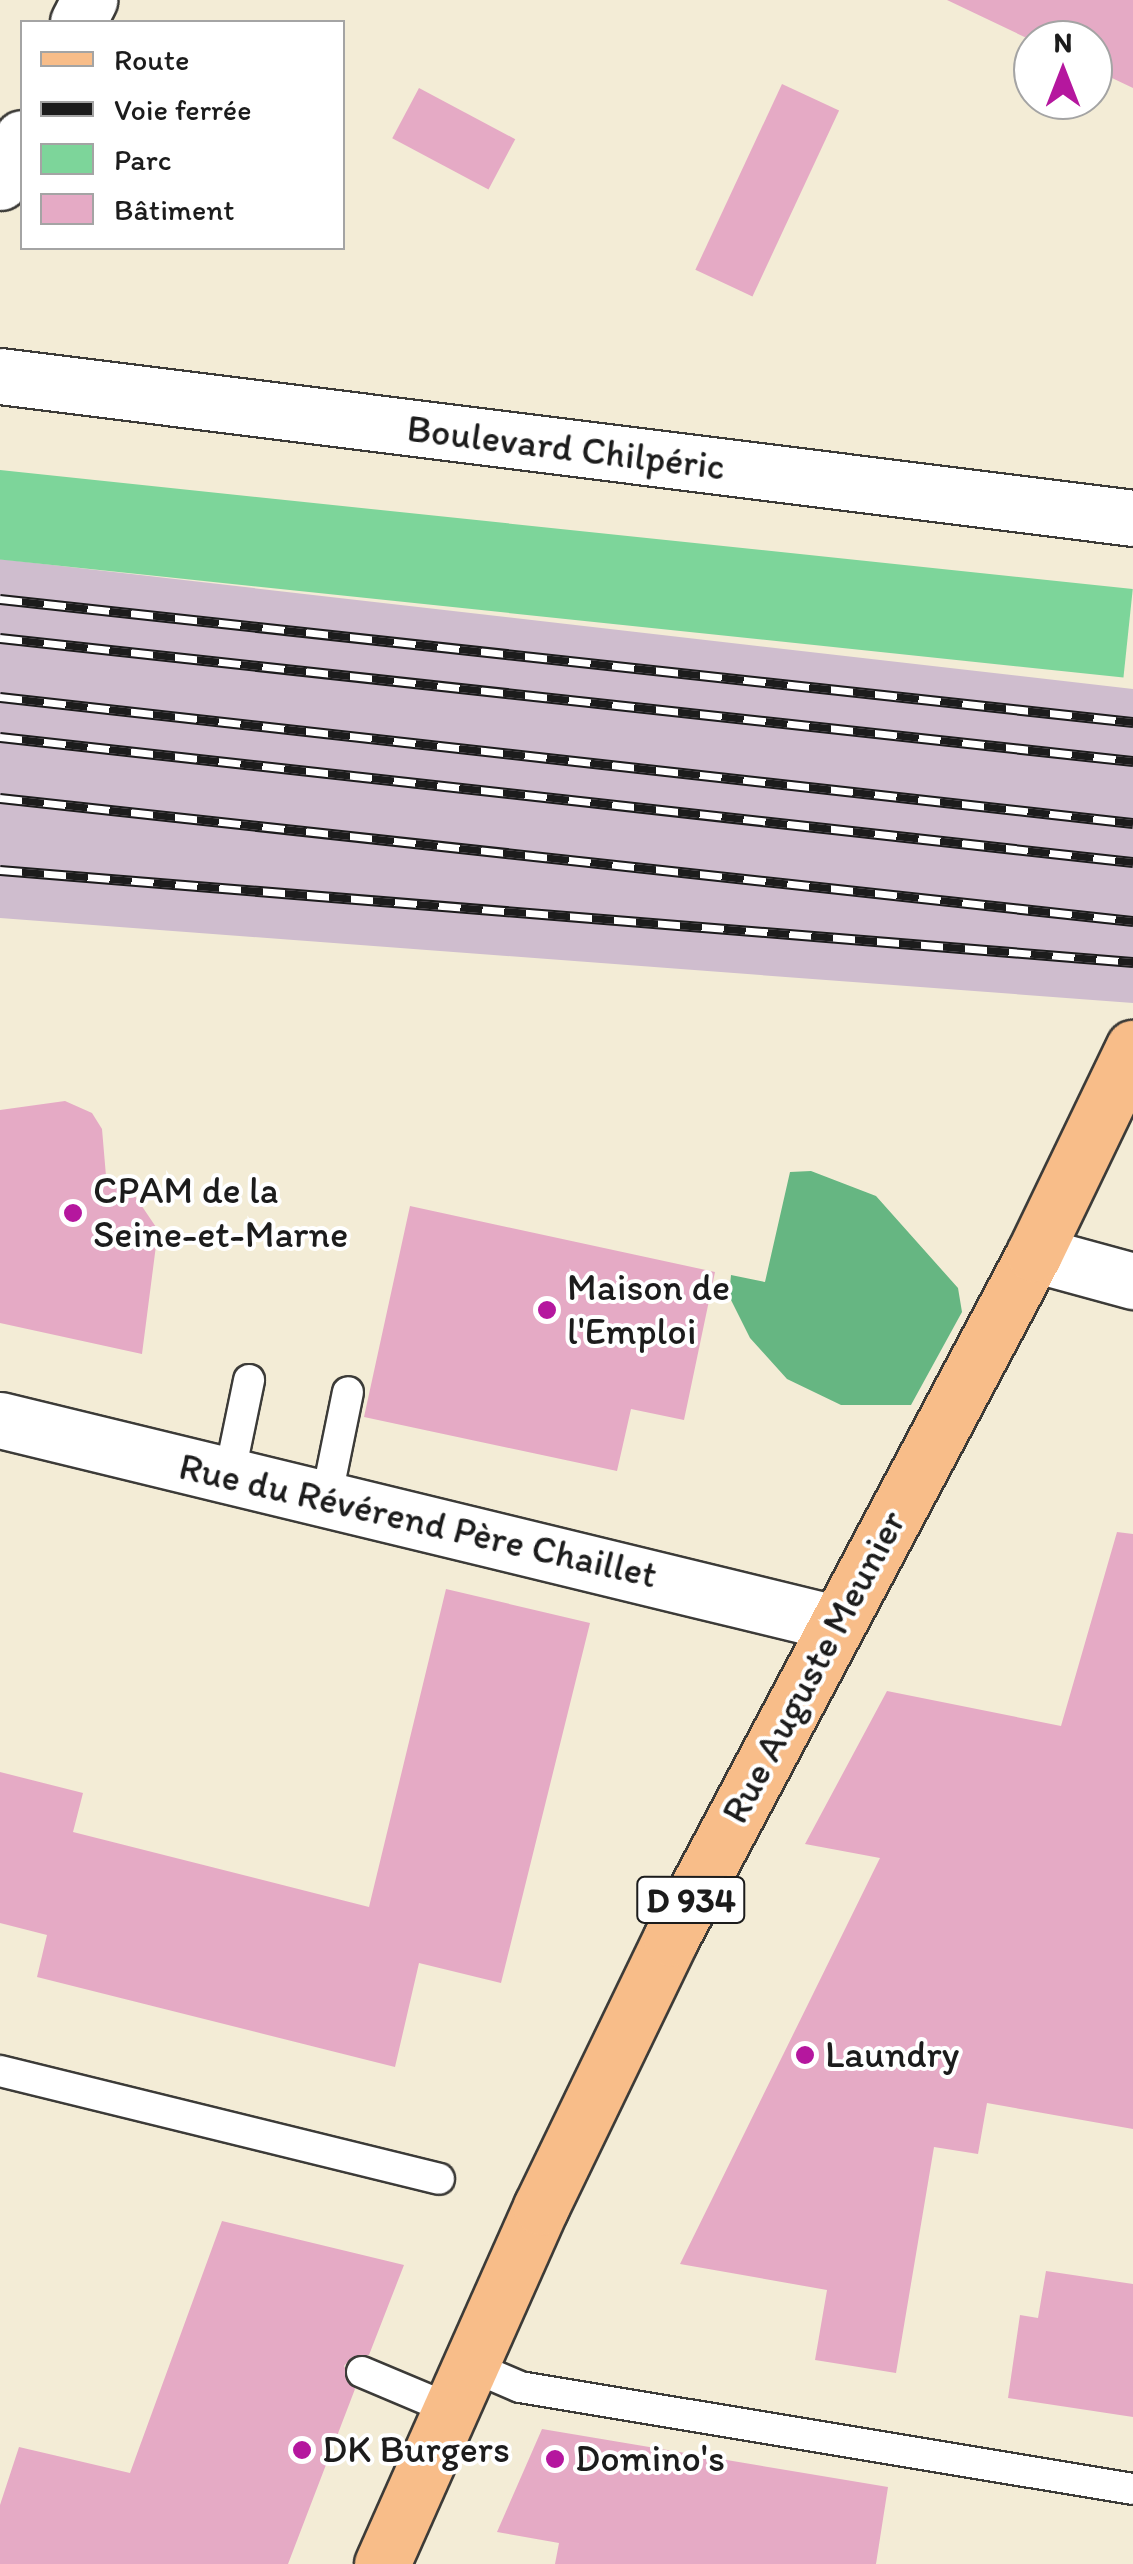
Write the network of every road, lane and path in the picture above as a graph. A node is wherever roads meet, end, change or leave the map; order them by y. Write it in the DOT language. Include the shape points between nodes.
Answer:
graph roads {
  1 [pos="0,376"];
  2 [pos="1133,518"];
  3 [pos="1133,1048"];
  4 [pos="1034,1254"];
  5 [pos="1133,1281"];
  6 [pos="249,1380"];
  7 [pos="348,1392"];
  8 [pos="0,1420"];
  9 [pos="229,1477"];
  10 [pos="326,1500"];
  11 [pos="835,1624"];
  12 [pos="0,2071"];
  13 [pos="439,2180"];
  14 [pos="362,2372"];
  15 [pos="461,2387"];
  16 [pos="1133,2489"];
  17 [pos="382,2564"];
  1 -- 2 [label="street, Boulevard Chilpéric"];
  3 -- 4 [label="main road, Rue Auguste Meunier / D 934"];
  4 -- 5 [label="street"];
  4 -- 11 [label="main road, Rue Auguste Meunier / D 934"];
  6 -- 9 [label="lane"];
  7 -- 10 [label="lane"];
  8 -- 9 [label="street, Rue du Révérend Père Chaillet"];
  9 -- 10 [label="street, Rue du Révérend Père Chaillet"];
  10 -- 11 [label="street, Rue du Révérend Père Chaillet"];
  11 -- 15 [label="main road, Rue Auguste Meunier / D 934" via="671,1938"];
  12 -- 13 [label="lane"];
  14 -- 15 [label="lane"];
  15 -- 16 [label="lane" via="520,2387"];
  15 -- 17 [label="main road, Rue Auguste Meunier / D 934"];
}
